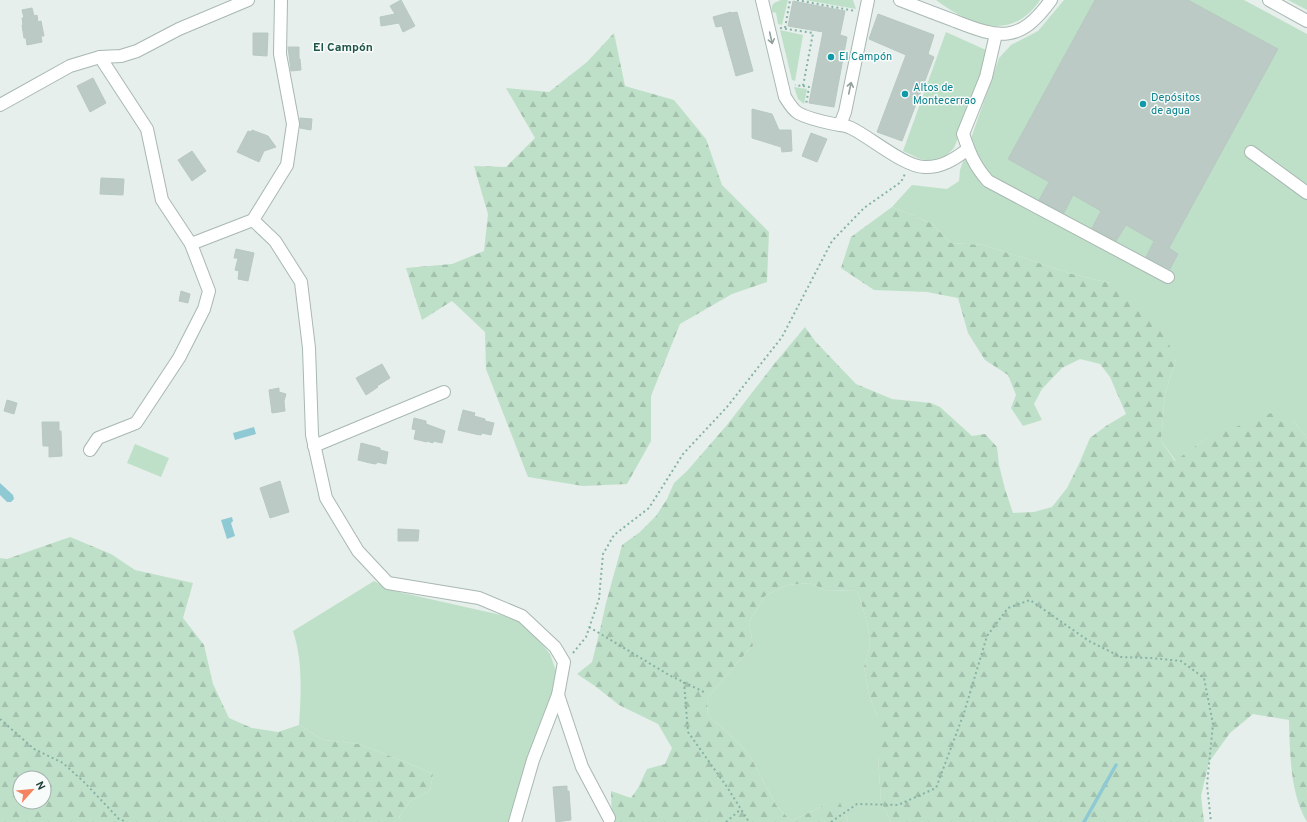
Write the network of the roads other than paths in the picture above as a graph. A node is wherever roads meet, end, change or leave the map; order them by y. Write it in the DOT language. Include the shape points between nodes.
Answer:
graph roads {
  1 [pos="248,0"];
  2 [pos="281,0"];
  3 [pos="762,0"];
  4 [pos="868,0"];
  5 [pos="900,0"];
  6 [pos="918,0"];
  7 [pos="1051,0"];
  8 [pos="1269,0"];
  9 [pos="1307,21"];
  10 [pos="957,22"];
  11 [pos="996,34"];
  12 [pos="100,57"];
  13 [pos="0,105"];
  14 [pos="840,125"];
  15 [pos="968,149"];
  16 [pos="1251,152"];
  17 [pos="1307,193"];
  18 [pos="253,220"];
  19 [pos="192,244"];
  20 [pos="1168,277"];
  21 [pos="444,392"];
  22 [pos="314,446"];
  23 [pos="90,450"];
  24 [pos="558,695"];
  25 [pos="608,818"];
  26 [pos="515,822"];
  1 -- 12 [label="street" via="179,29 137,51 121,56"];
  2 -- 18 [label="street" via="280,54 293,124 287,166"];
  3 -- 14 [label="street, one-way" via="785,97 791,107 798,113"];
  14 -- 4 [label="street, one-way" via="845,112"];
  5 -- 10 [label="street"];
  6 -- 10 [label="street"];
  7 -- 11 [label="street" via="1027,26 1018,31"];
  8 -- 9 [label="street"];
  10 -- 11 [label="street" via="982,32"];
  11 -- 15 [label="street" via="986,77 963,134"];
  12 -- 13 [label="street" via="70,66"];
  12 -- 19 [label="street" via="148,129 162,200"];
  14 -- 15 [label="street" via="850,127 910,164 922,168 936,167 958,157"];
  15 -- 20 [label="street" via="972,160 988,181"];
  16 -- 17 [label="street"];
  18 -- 19 [label="street"];
  18 -- 22 [label="street" via="275,241 302,282 309,348"];
  19 -- 23 [label="street" via="209,291 204,309 179,358 136,423 98,438"];
  21 -- 22 [label="street"];
  22 -- 24 [label="street" via="326,498 358,550 388,583 479,598 522,616 554,646 564,662"];
  24 -- 25 [label="street" via="582,767"];
  24 -- 26 [label="street" via="533,760"];
}
